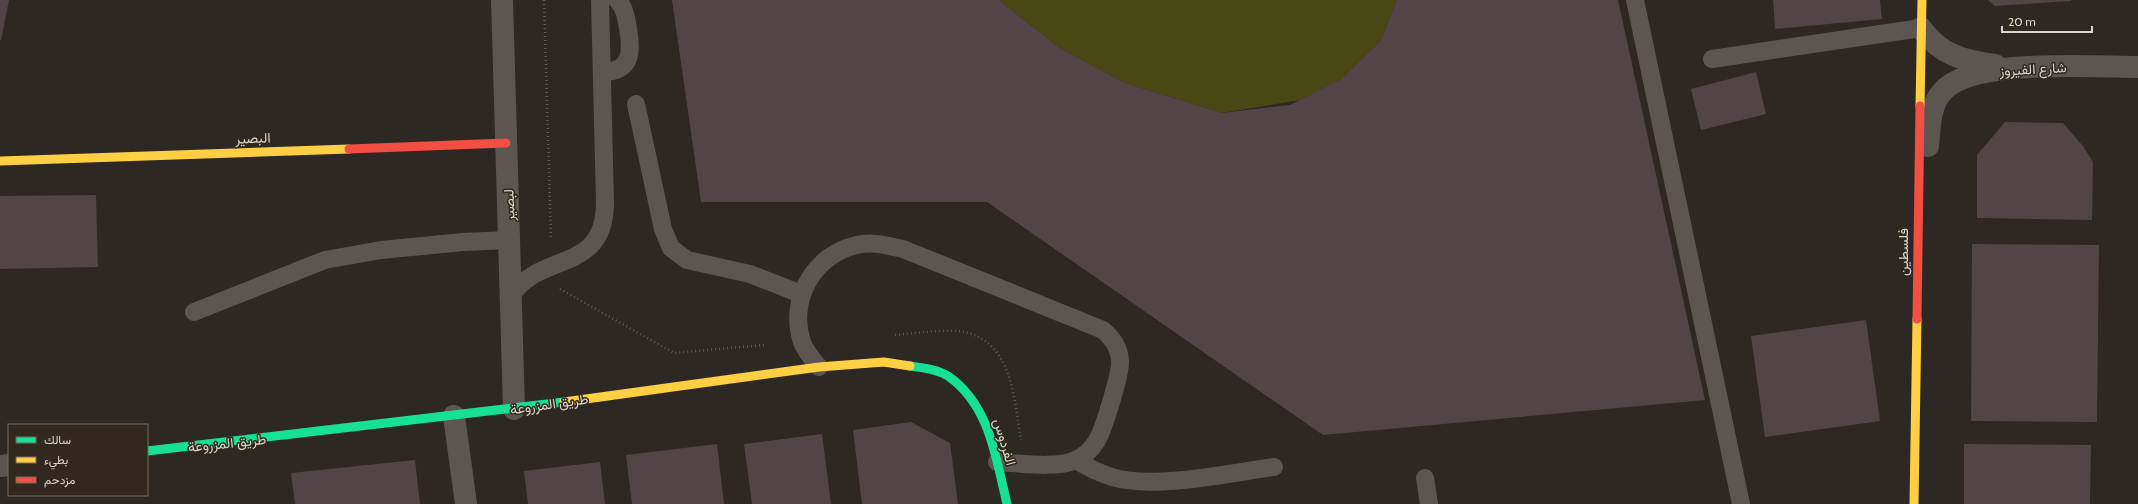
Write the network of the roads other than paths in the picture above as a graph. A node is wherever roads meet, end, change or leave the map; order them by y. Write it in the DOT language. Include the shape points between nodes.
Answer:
graph roads {
  1 [pos="502,0"];
  2 [pos="600,0"];
  3 [pos="617,0"];
  4 [pos="1635,0"];
  5 [pos="1922,0"];
  6 [pos="1921,28"];
  7 [pos="1712,59"];
  8 [pos="2008,67"];
  9 [pos="2138,67"];
  10 [pos="602,72"];
  11 [pos="636,104"];
  12 [pos="506,143"];
  13 [pos="0,161"];
  14 [pos="1917,192"];
  15 [pos="510,240"];
  16 [pos="801,294"];
  17 [pos="511,296"];
  18 [pos="194,312"];
  19 [pos="819,367"];
  20 [pos="948,376"];
  21 [pos="514,409"];
  22 [pos="454,416"];
  23 [pos="148,451"];
  24 [pos="1076,460"];
  25 [pos="997,462"];
  26 [pos="1274,468"];
  27 [pos="1425,478"];
  28 [pos="466,504"];
  29 [pos="1006,504"];
  30 [pos="1429,504"];
  31 [pos="1740,504"];
  32 [pos="1914,504"];
  1 -- 12 [label="street, لبصير"];
  2 -- 10 [label="lane"];
  3 -- 10 [label="lane" via="626,16 630,57 618,69"];
  4 -- 31 [label="lane"];
  5 -- 6 [label="street, فلسطين"];
  6 -- 7 [label="lane"];
  6 -- 8 [label="street" via="1936,45 1952,56 1967,61"];
  6 -- 14 [label="street, فلسطين"];
  8 -- 9 [label="street, شارع الفيروز"];
  8 -- 14 [label="street, شارع الفيروز" via="1958,79 1942,92 1932,108 1927,158"];
  10 -- 17 [label="lane" via="605,202 602,227 589,248 535,274 519,284"];
  11 -- 16 [label="lane" via="663,229 671,248 687,260 750,274"];
  12 -- 13 [label="street, البصير"];
  12 -- 15 [label="street, لبصير"];
  14 -- 32 [label="street, فلسطين"];
  15 -- 17 [label="street, لبصير"];
  15 -- 18 [label="lane" via="381,250 325,260"];
  16 -- 19 [label="lane" via="798,309 802,342"];
  16 -- 24 [label="lane" via="817,267 829,257 858,244 873,243 903,249 1103,330 1118,350 1118,375 1096,442 1088,453"];
  17 -- 21 [label="street, لبصير"];
  19 -- 20 [label="street, طريق المزروعة" via="884,362 931,369"];
  19 -- 21 [label="street, طريق المزروعة"];
  20 -- 25 [label="street, الفردوس" via="961,387 982,414"];
  21 -- 22 [label="street, طريق المزروعة"];
  22 -- 23 [label="street, طريق المزروعة"];
  22 -- 28 [label="street"];
  24 -- 25 [label="lane" via="1062,464"];
  24 -- 26 [label="lane" via="1093,470 1132,481 1172,481"];
  25 -- 29 [label="street, الفردوس"];
  27 -- 30 [label="lane"];
}
